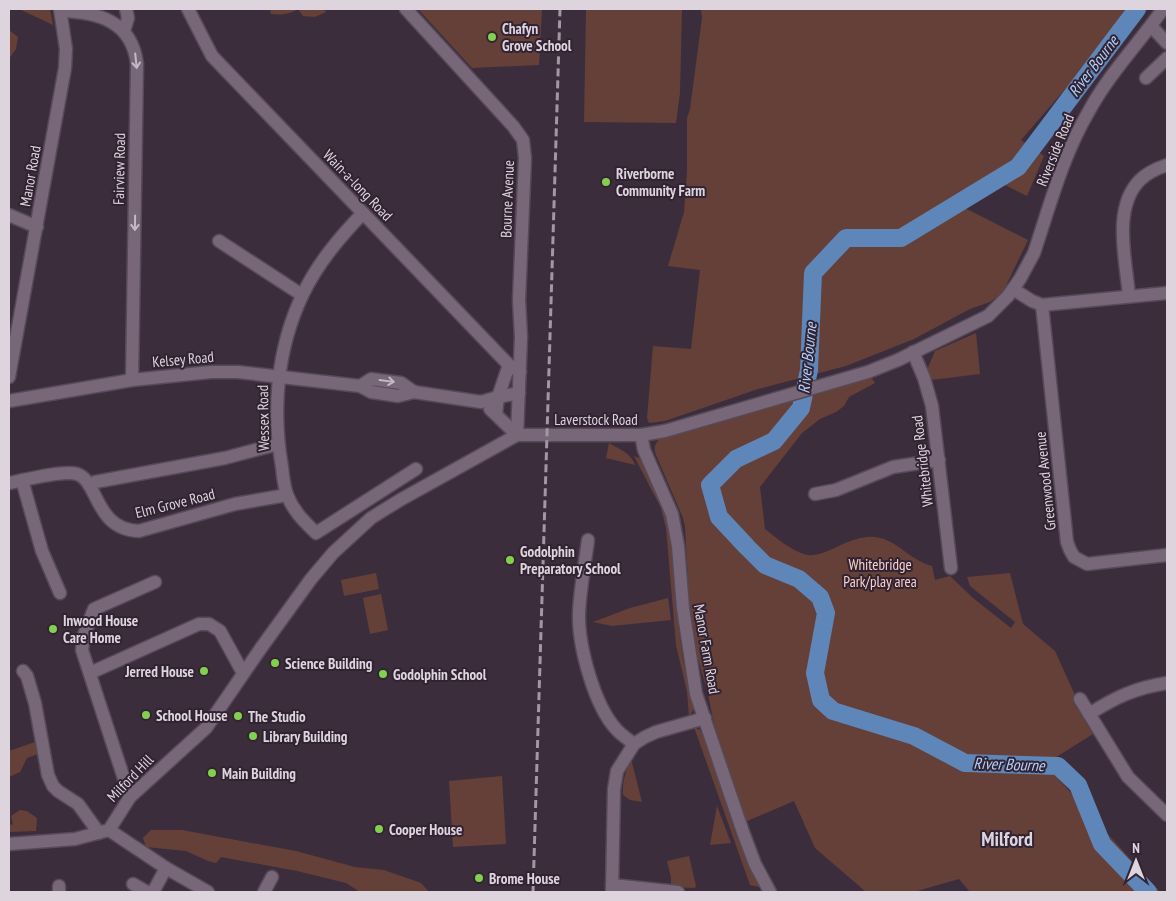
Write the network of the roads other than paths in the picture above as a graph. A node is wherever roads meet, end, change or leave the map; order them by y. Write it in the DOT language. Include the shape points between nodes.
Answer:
graph roads {
  1 [pos="127,9"];
  2 [pos="188,9"];
  3 [pos="406,9"];
  4 [pos="1164,9"];
  5 [pos="60,10"];
  6 [pos="1151,26"];
  7 [pos="124,31"];
  8 [pos="1167,43"];
  9 [pos="1167,58"];
  10 [pos="1146,78"];
  11 [pos="1167,165"];
  12 [pos="363,213"];
  13 [pos="9,215"];
  14 [pos="37,227"];
  15 [pos="219,242"];
  16 [pos="1013,289"];
  17 [pos="1167,292"];
  18 [pos="302,295"];
  19 [pos="1129,296"];
  20 [pos="1042,305"];
  21 [pos="913,352"];
  22 [pos="515,368"];
  23 [pos="279,376"];
  24 [pos="9,377"];
  25 [pos="132,380"];
  26 [pos="519,393"];
  27 [pos="498,397"];
  28 [pos="9,401"];
  29 [pos="481,402"];
  30 [pos="496,414"];
  31 [pos="517,435"];
  32 [pos="641,435"];
  33 [pos="278,444"];
  34 [pos="939,460"];
  35 [pos="416,469"];
  36 [pos="22,480"];
  37 [pos="9,482"];
  38 [pos="89,485"];
  39 [pos="815,494"];
  40 [pos="287,495"];
  41 [pos="588,540"];
  42 [pos="1167,555"];
  43 [pos="951,568"];
  44 [pos="155,582"];
  45 [pos="60,593"];
  46 [pos="24,671"];
  47 [pos="90,673"];
  48 [pos="243,673"];
  49 [pos="1167,683"];
  50 [pos="1080,699"];
  51 [pos="1089,714"];
  52 [pos="705,718"];
  53 [pos="634,744"];
  54 [pos="130,797"];
  55 [pos="1167,814"];
  56 [pos="104,832"];
  57 [pos="9,844"];
  58 [pos="166,868"];
  59 [pos="272,877"];
  60 [pos="133,884"];
  61 [pos="612,889"];
  62 [pos="147,892"];
  63 [pos="153,892"];
  64 [pos="208,892"];
  65 [pos="264,892"];
  66 [pos="678,892"];
  67 [pos="770,892"];
  1 -- 7 [label="street"];
  2 -- 12 [label="street, Wain-a-long Road" via="212,56"];
  3 -- 22 [label="street, Bourne Avenue" via="523,140 521,338"];
  4 -- 6 [label="street, Riverside Road"];
  5 -- 7 [label="street, Fairview Road" via="99,15"];
  5 -- 14 [label="street, Manor Road" via="66,68"];
  6 -- 8 [label="street"];
  6 -- 16 [label="street, Riverside Road" via="1100,91 1088,112 1068,152 1034,253"];
  7 -- 25 [label="street, Fairview Road, one-way" via="136,54 137,64"];
  9 -- 10 [label="street"];
  11 -- 19 [label="street" via="1140,180 1126,208 1124,231"];
  12 -- 18 [label="street, Wessex Road" via="338,239"];
  12 -- 22 [label="street, Wain-a-long Road"];
  13 -- 14 [label="street"];
  14 -- 24 [label="street, Manor Road"];
  15 -- 18 [label="street"];
  16 -- 20 [label="street"];
  16 -- 21 [label="street, Laverstock Road" via="988,316"];
  17 -- 19 [label="street"];
  18 -- 23 [label="street, Wessex Road" via="284,348"];
  19 -- 20 [label="street"];
  20 -- 42 [label="street, Greenwood Avenue" via="1070,550 1087,564"];
  21 -- 32 [label="street, Laverstock Road" via="833,383"];
  21 -- 34 [label="street, Whitebridge Road" via="932,406"];
  22 -- 26 [label="street, Bourne Avenue"];
  22 -- 27 [label="street"];
  23 -- 25 [label="street, Kelsey Road" via="211,372"];
  23 -- 29 [label="street, Kelsey Road" via="360,386 371,392 398,396 414,392"];
  23 -- 33 [label="street, Wessex Road"];
  25 -- 28 [label="street, Kelsey Road"];
  26 -- 27 [label="street, Kelsey Road"];
  26 -- 31 [label="street, Bourne Avenue"];
  27 -- 29 [label="street, Kelsey Road"];
  27 -- 30 [label="street"];
  29 -- 30 [label="street"];
  30 -- 31 [label="street"];
  31 -- 32 [label="street, Laverstock Road"];
  31 -- 48 [label="street, Laverstock Road" via="371,518 333,553 311,579"];
  32 -- 52 [label="street, Manor Farm Road" via="644,450 672,514 689,656 696,694"];
  33 -- 38 [label="street"];
  33 -- 40 [label="street, Wessex Road"];
  34 -- 39 [label="street" via="893,467 836,490"];
  34 -- 43 [label="street, Whitebridge Road"];
  35 -- 40 [label="street, Wessex Road" via="316,533 294,510"];
  36 -- 37 [label="street"];
  36 -- 38 [label="street" via="77,474"];
  36 -- 45 [label="street" via="42,551"];
  38 -- 40 [label="street, Elm Grove Road" via="112,521 128,530 139,531 235,504"];
  41 -- 53 [label="street" via="579,637 591,678 607,715 616,729"];
  44 -- 47 [label="street" via="94,609 84,634 82,650"];
  46 -- 56 [label="street" via="35,702 48,775 53,786 78,804"];
  47 -- 48 [label="street" via="200,624 209,624 220,630"];
  47 -- 54 [label="street"];
  48 -- 54 [label="street, Milford Hill" via="206,728"];
  49 -- 51 [label="street" via="1128,692"];
  50 -- 51 [label="street"];
  51 -- 55 [label="street" via="1128,777"];
  52 -- 53 [label="street" via="656,732"];
  52 -- 67 [label="street, Manor Farm Road" via="742,832"];
  53 -- 61 [label="street" via="617,771 614,789"];
  54 -- 56 [label="street, Milford Hill"];
  56 -- 57 [label="street" via="76,839"];
  56 -- 58 [label="street"];
  58 -- 63 [label="street"];
  58 -- 64 [label="street"];
  59 -- 65 [label="street"];
  60 -- 62 [label="street"];
  61 -- 66 [label="street"];
}
